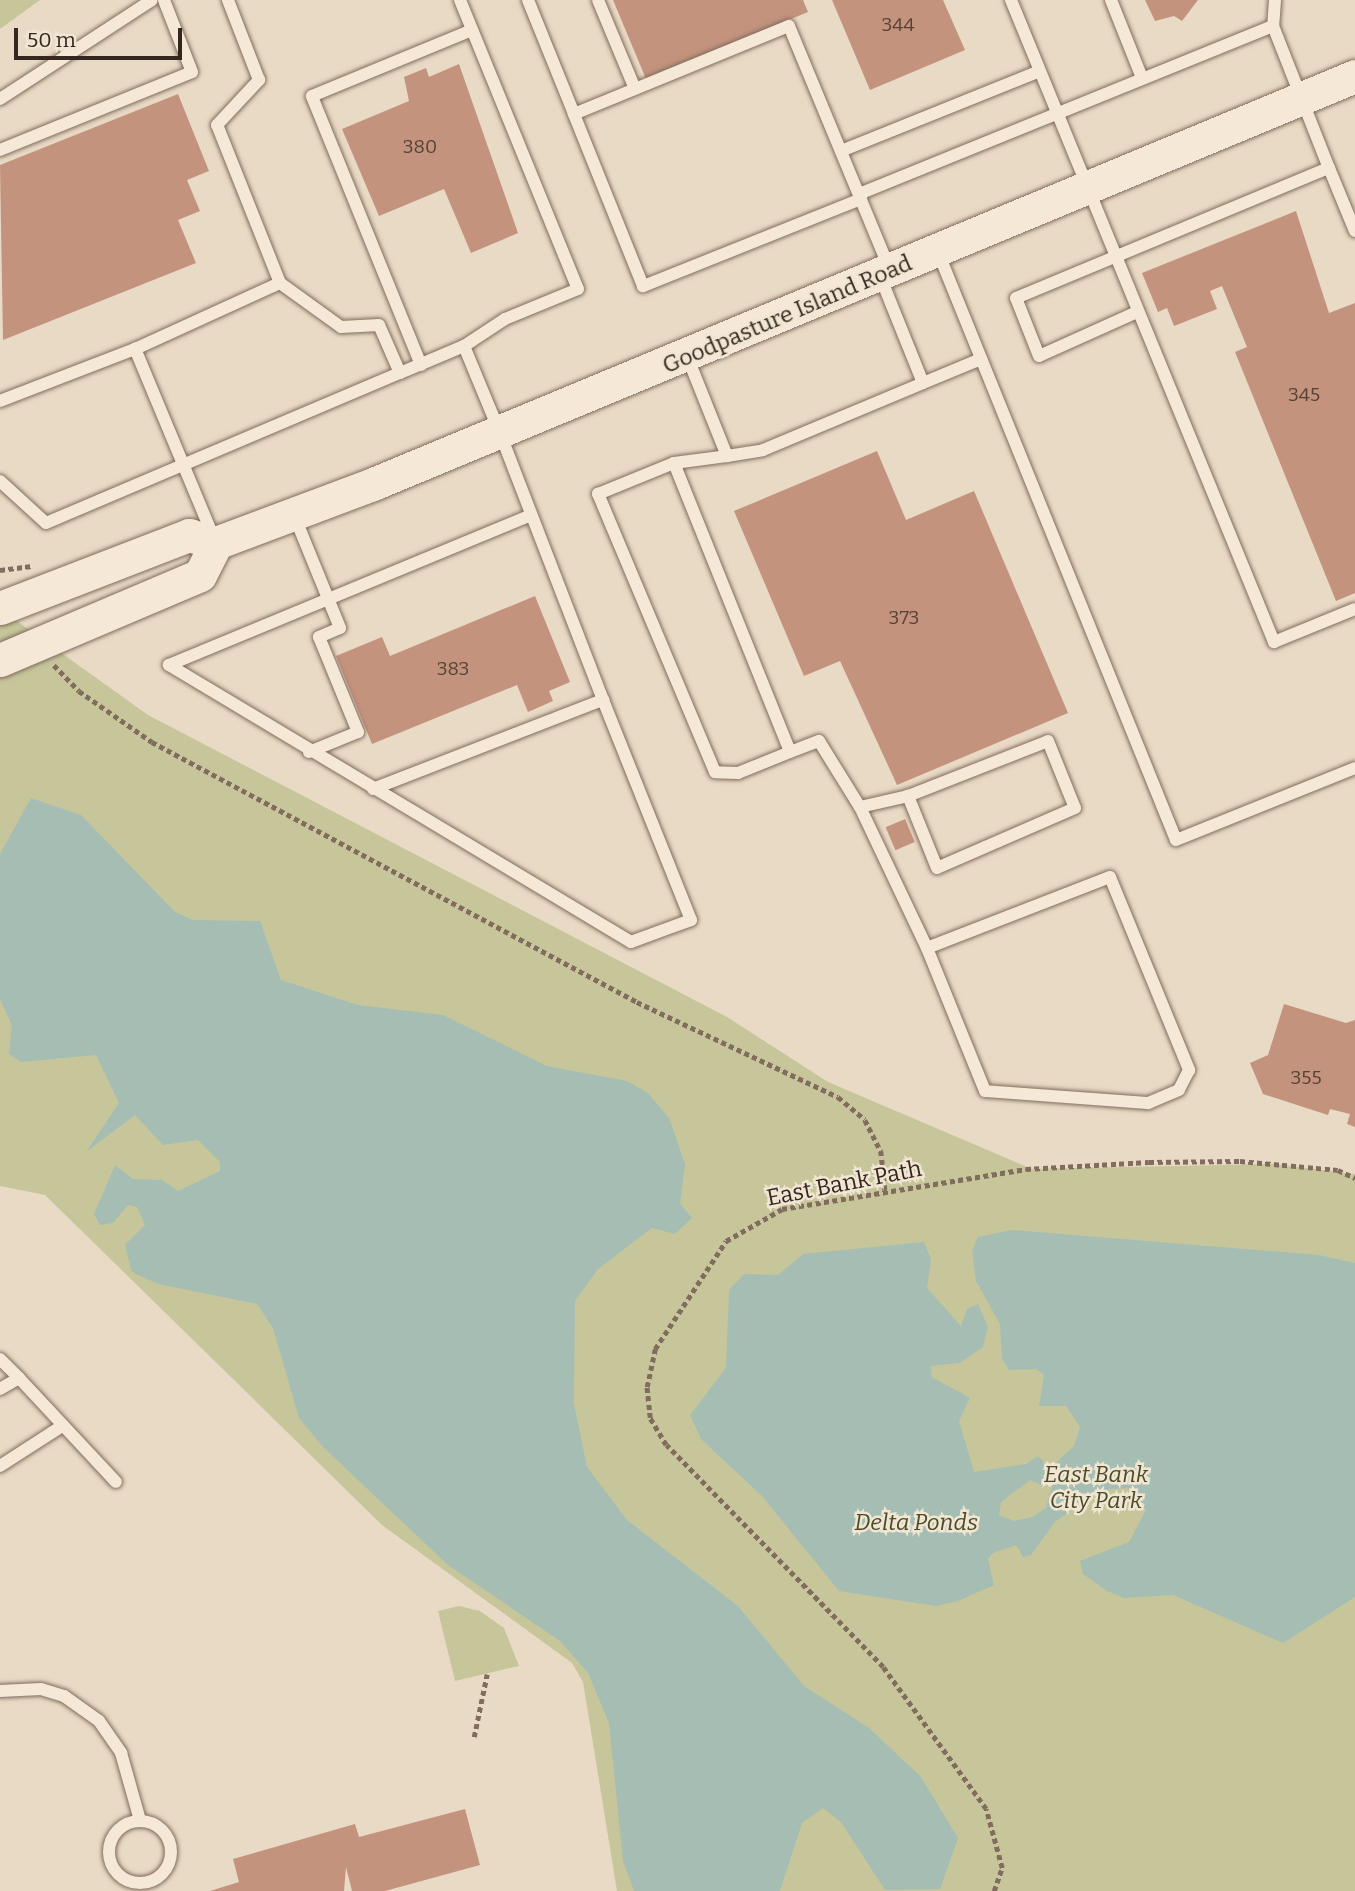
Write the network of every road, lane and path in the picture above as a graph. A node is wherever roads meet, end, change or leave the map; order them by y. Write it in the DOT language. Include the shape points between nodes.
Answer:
graph roads {
  1 [pos="152,0"];
  2 [pos="164,0"];
  3 [pos="228,0"];
  4 [pos="460,0"];
  5 [pos="528,0"];
  6 [pos="598,0"];
  7 [pos="1011,0"];
  8 [pos="1111,0"];
  9 [pos="1275,0"];
  10 [pos="1273,26"];
  11 [pos="472,30"];
  12 [pos="1040,71"];
  13 [pos="1355,76"];
  14 [pos="1142,78"];
  15 [pos="635,89"];
  16 [pos="1305,97"];
  17 [pos="0,99"];
  18 [pos="1057,112"];
  19 [pos="574,114"];
  20 [pos="0,150"];
  21 [pos="841,151"];
  22 [pos="1329,168"];
  23 [pos="1087,188"];
  24 [pos="860,197"];
  25 [pos="1355,231"];
  26 [pos="938,251"];
  27 [pos="1114,257"];
  28 [pos="885,273"];
  29 [pos="280,283"];
  30 [pos="1138,312"];
  31 [pos="464,346"];
  32 [pos="135,349"];
  33 [pos="687,356"];
  34 [pos="981,359"];
  35 [pos="421,365"];
  36 [pos="400,373"];
  37 [pos="923,383"];
  38 [pos="0,401"];
  39 [pos="500,433"];
  40 [pos="727,456"];
  41 [pos="674,463"];
  42 [pos="184,467"];
  43 [pos="0,481"];
  44 [pos="294,514"];
  45 [pos="531,515"];
  46 [pos="216,543"];
  47 [pos="34,566"];
  48 [pos="0,570"];
  49 [pos="328,598"];
  50 [pos="0,608"];
  51 [pos="1355,609"];
  52 [pos="44,654"];
  53 [pos="0,660"];
  54 [pos="603,701"];
  55 [pos="309,752"];
  56 [pos="790,752"];
  57 [pos="1355,768"];
  58 [pos="373,789"];
  59 [pos="908,796"];
  60 [pos="860,807"];
  61 [pos="927,948"];
  62 [pos="1355,1178"];
  63 [pos="885,1190"];
  64 [pos="0,1359"];
  65 [pos="19,1378"];
  66 [pos="0,1390"];
  67 [pos="62,1426"];
  68 [pos="0,1466"];
  69 [pos="116,1482"];
  70 [pos="487,1674"];
  71 [pos="0,1691"];
  72 [pos="474,1737"];
  73 [pos="139,1821"];
  74 [pos="994,1891"];
  1 -- 17 [label="lane"];
  2 -- 20 [label="lane" via="192,72"];
  3 -- 29 [label="lane" via="259,80 217,125"];
  4 -- 11 [label="lane"];
  5 -- 19 [label="lane"];
  6 -- 15 [label="lane"];
  7 -- 12 [label="lane"];
  8 -- 14 [label="lane"];
  9 -- 10 [label="lane"];
  10 -- 14 [label="lane"];
  10 -- 16 [label="lane"];
  11 -- 31 [label="lane" via="578,289 505,319"];
  11 -- 35 [label="lane" via="312,96"];
  12 -- 18 [label="lane"];
  12 -- 21 [label="lane"];
  13 -- 16 [label="main road, Goodpasture Island Road"];
  14 -- 18 [label="lane"];
  15 -- 19 [label="lane"];
  15 -- 21 [label="lane" via="789,26"];
  16 -- 22 [label="lane"];
  16 -- 23 [label="main road, Goodpasture Island Road"];
  18 -- 23 [label="lane"];
  18 -- 24 [label="lane"];
  19 -- 24 [label="lane" via="643,286"];
  21 -- 24 [label="lane"];
  22 -- 25 [label="lane"];
  22 -- 27 [label="lane"];
  23 -- 26 [label="main road, Goodpasture Island Road"];
  23 -- 27 [label="lane"];
  24 -- 28 [label="lane"];
  26 -- 28 [label="main road, Goodpasture Island Road"];
  26 -- 34 [label="lane"];
  27 -- 30 [label="lane"];
  27 -- 30 [label="lane" via="1016,298 1039,356"];
  28 -- 33 [label="main road, Goodpasture Island Road"];
  28 -- 37 [label="lane"];
  29 -- 32 [label="lane"];
  29 -- 36 [label="lane" via="341,327 379,325"];
  30 -- 51 [label="lane" via="1273,642"];
  31 -- 35 [label="lane"];
  31 -- 39 [label="lane"];
  32 -- 38 [label="lane"];
  32 -- 42 [label="lane"];
  33 -- 39 [label="main road, Goodpasture Island Road"];
  33 -- 40 [label="lane"];
  34 -- 37 [label="lane"];
  34 -- 57 [label="lane" via="1176,840"];
  35 -- 36 [label="lane"];
  36 -- 42 [label="lane"];
  37 -- 40 [label="lane" via="763,450"];
  39 -- 44 [label="main road, Goodpasture Island Road"];
  39 -- 45 [label="lane"];
  40 -- 41 [label="lane"];
  41 -- 56 [label="lane"];
  41 -- 56 [label="lane" via="598,494 715,772 738,773"];
  42 -- 43 [label="lane" via="46,523"];
  42 -- 46 [label="lane"];
  44 -- 46 [label="main road, Goodpasture Island Road"];
  44 -- 49 [label="lane"];
  45 -- 49 [label="lane"];
  45 -- 54 [label="lane"];
  46 -- 50 [label="main road, Goodpasture Island Road" via="189,535"];
  46 -- 53 [label="main road" via="200,575"];
  47 -- 48 [label="path"];
  49 -- 55 [label="lane" via="340,628 319,637 358,732"];
  49 -- 55 [label="lane" via="169,665"];
  52 -- 63 [label="path" via="79,691 152,742 637,1002 838,1097 865,1119 881,1150"];
  54 -- 58 [label="lane"];
  54 -- 58 [label="lane" via="691,920 631,942"];
  55 -- 58 [label="lane"];
  56 -- 60 [label="lane" via="818,741"];
  59 -- 59 [label="lane" via="1048,741 1075,808 937,868"];
  59 -- 60 [label="lane"];
  60 -- 61 [label="lane"];
  61 -- 61 [label="lane" via="1110,877 1189,1070 1179,1090 1148,1103 985,1090"];
  62 -- 63 [label="path, East Bank Path" via="1338,1170 1240,1161 1149,1162 1026,1169"];
  63 -- 74 [label="path, East Bank Path" via="782,1209 726,1241 655,1349 647,1387 650,1419 666,1445 883,1667 986,1809 1002,1868"];
  64 -- 65 [label="lane"];
  65 -- 66 [label="lane"];
  65 -- 67 [label="lane"];
  67 -- 68 [label="lane"];
  67 -- 69 [label="lane"];
  70 -- 72 [label="path"];
  71 -- 73 [label="lane" via="41,1689 64,1696 99,1721 124,1760"];
  73 -- 73 [label="lane" via="120,1828 109,1855 119,1874 140,1883 160,1876 171,1851 164,1831"];
}
